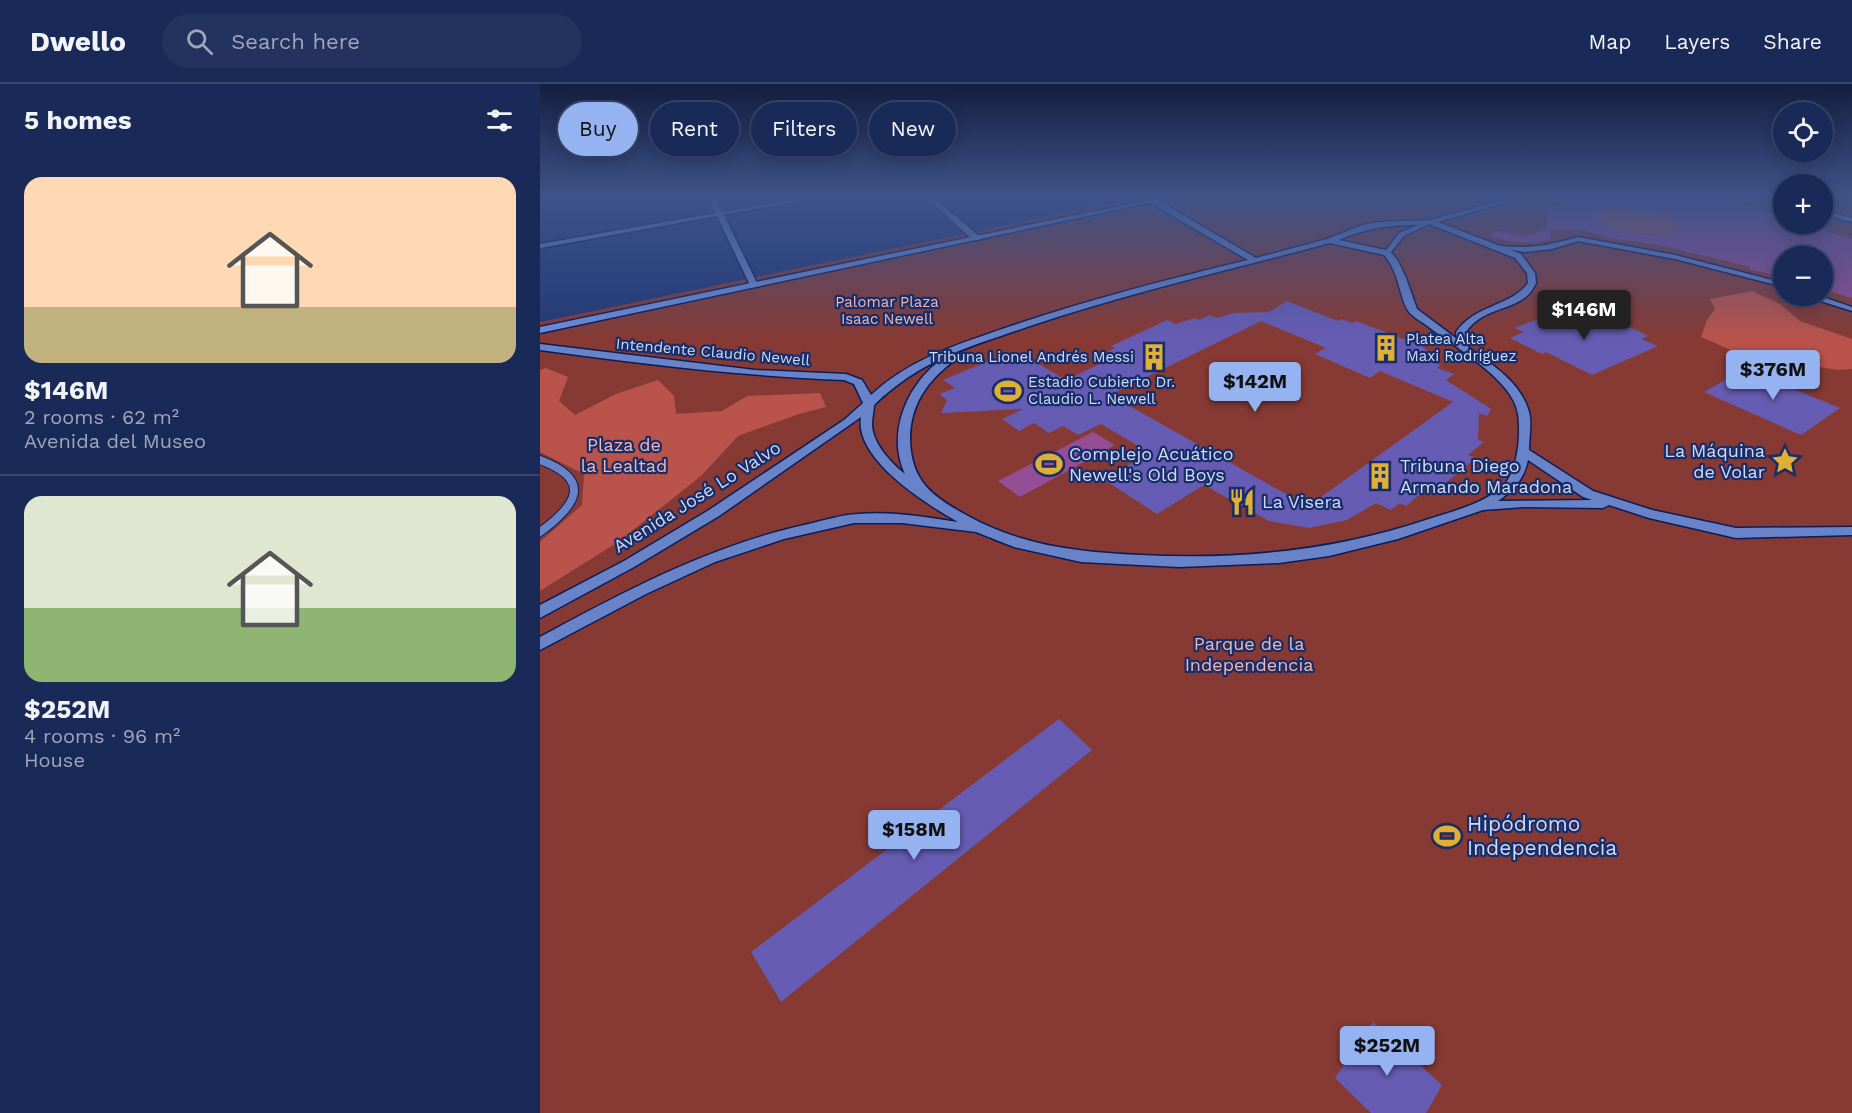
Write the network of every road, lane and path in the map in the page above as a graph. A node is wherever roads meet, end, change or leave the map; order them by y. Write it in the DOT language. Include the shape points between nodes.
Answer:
graph roads {
  1 [pos="557,243"];
  2 [pos="733,243"];
  3 [pos="935,243"];
  4 [pos="1226,243"];
  5 [pos="1323,243"];
  6 [pos="1345,243"];
  7 [pos="1394,243"];
  8 [pos="1488,243"];
  9 [pos="1560,243"];
  10 [pos="1600,243"];
  11 [pos="540,246"];
  12 [pos="1502,248"];
  13 [pos="1387,253"];
  14 [pos="1226,255"];
  15 [pos="1256,261"];
  16 [pos="1241,265"];
  17 [pos="753,281"];
  18 [pos="1773,282"];
  19 [pos="1833,302"];
  20 [pos="1852,309"];
  21 [pos="540,322"];
  22 [pos="540,330"];
  23 [pos="988,338"];
  24 [pos="540,347"];
  25 [pos="1463,347"];
  26 [pos="869,405"];
  27 [pos="1523,451"];
  28 [pos="540,460"];
  29 [pos="920,490"];
  30 [pos="1618,505"];
  31 [pos="1481,506"];
  32 [pos="982,530"];
  33 [pos="1852,531"];
  34 [pos="540,532"];
  35 [pos="540,612"];
  36 [pos="540,644"];
  1 -- 11 [label="street"];
  2 -- 17 [label="street"];
  3 -- 17 [label="main road"];
  4 -- 15 [label="street"];
  5 -- 15 [label="street"];
  6 -- 13 [label="street"];
  7 -- 13 [label="street"];
  8 -- 12 [label="street"];
  9 -- 12 [label="street" via="1534,249"];
  10 -- 18 [label="street" via="1686,259"];
  12 -- 25 [label="street" via="1525,263 1532,283 1524,294 1468,322 1461,332"];
  13 -- 25 [label="street" via="1402,278 1413,310"];
  14 -- 16 [label="street"];
  15 -- 16 [label="street"];
  16 -- 23 [label="street" via="1076,308"];
  17 -- 21 [label="main road"];
  17 -- 22 [label="main road"];
  19 -- 20 [label="street"];
  23 -- 26 [label="street, Avenida José Lo Valvo" via="914,368 893,380"];
  23 -- 29 [label="street" via="940,365 905,414 907,464"];
  24 -- 26 [label="street, Intendente Claudio Newell" via="711,369 846,377 858,382"];
  25 -- 27 [label="street" via="1515,393 1524,413"];
  26 -- 29 [label="street" via="866,424 874,447 895,472"];
  26 -- 35 [label="street, Avenida José Lo Valvo" via="714,513"];
  27 -- 30 [label="street" via="1588,494"];
  27 -- 31 [label="street" via="1519,474 1506,490"];
  28 -- 34 [label="lane" via="563,468 576,488 566,510"];
  29 -- 32 [label="street"];
  30 -- 31 [label="street" via="1564,502"];
  30 -- 33 [label="street" via="1736,533"];
  31 -- 32 [label="street" via="1392,536 1279,558 1179,562 1081,557 1019,544"];
  32 -- 36 [label="street" via="923,521 858,518 783,533 709,558"];
}
